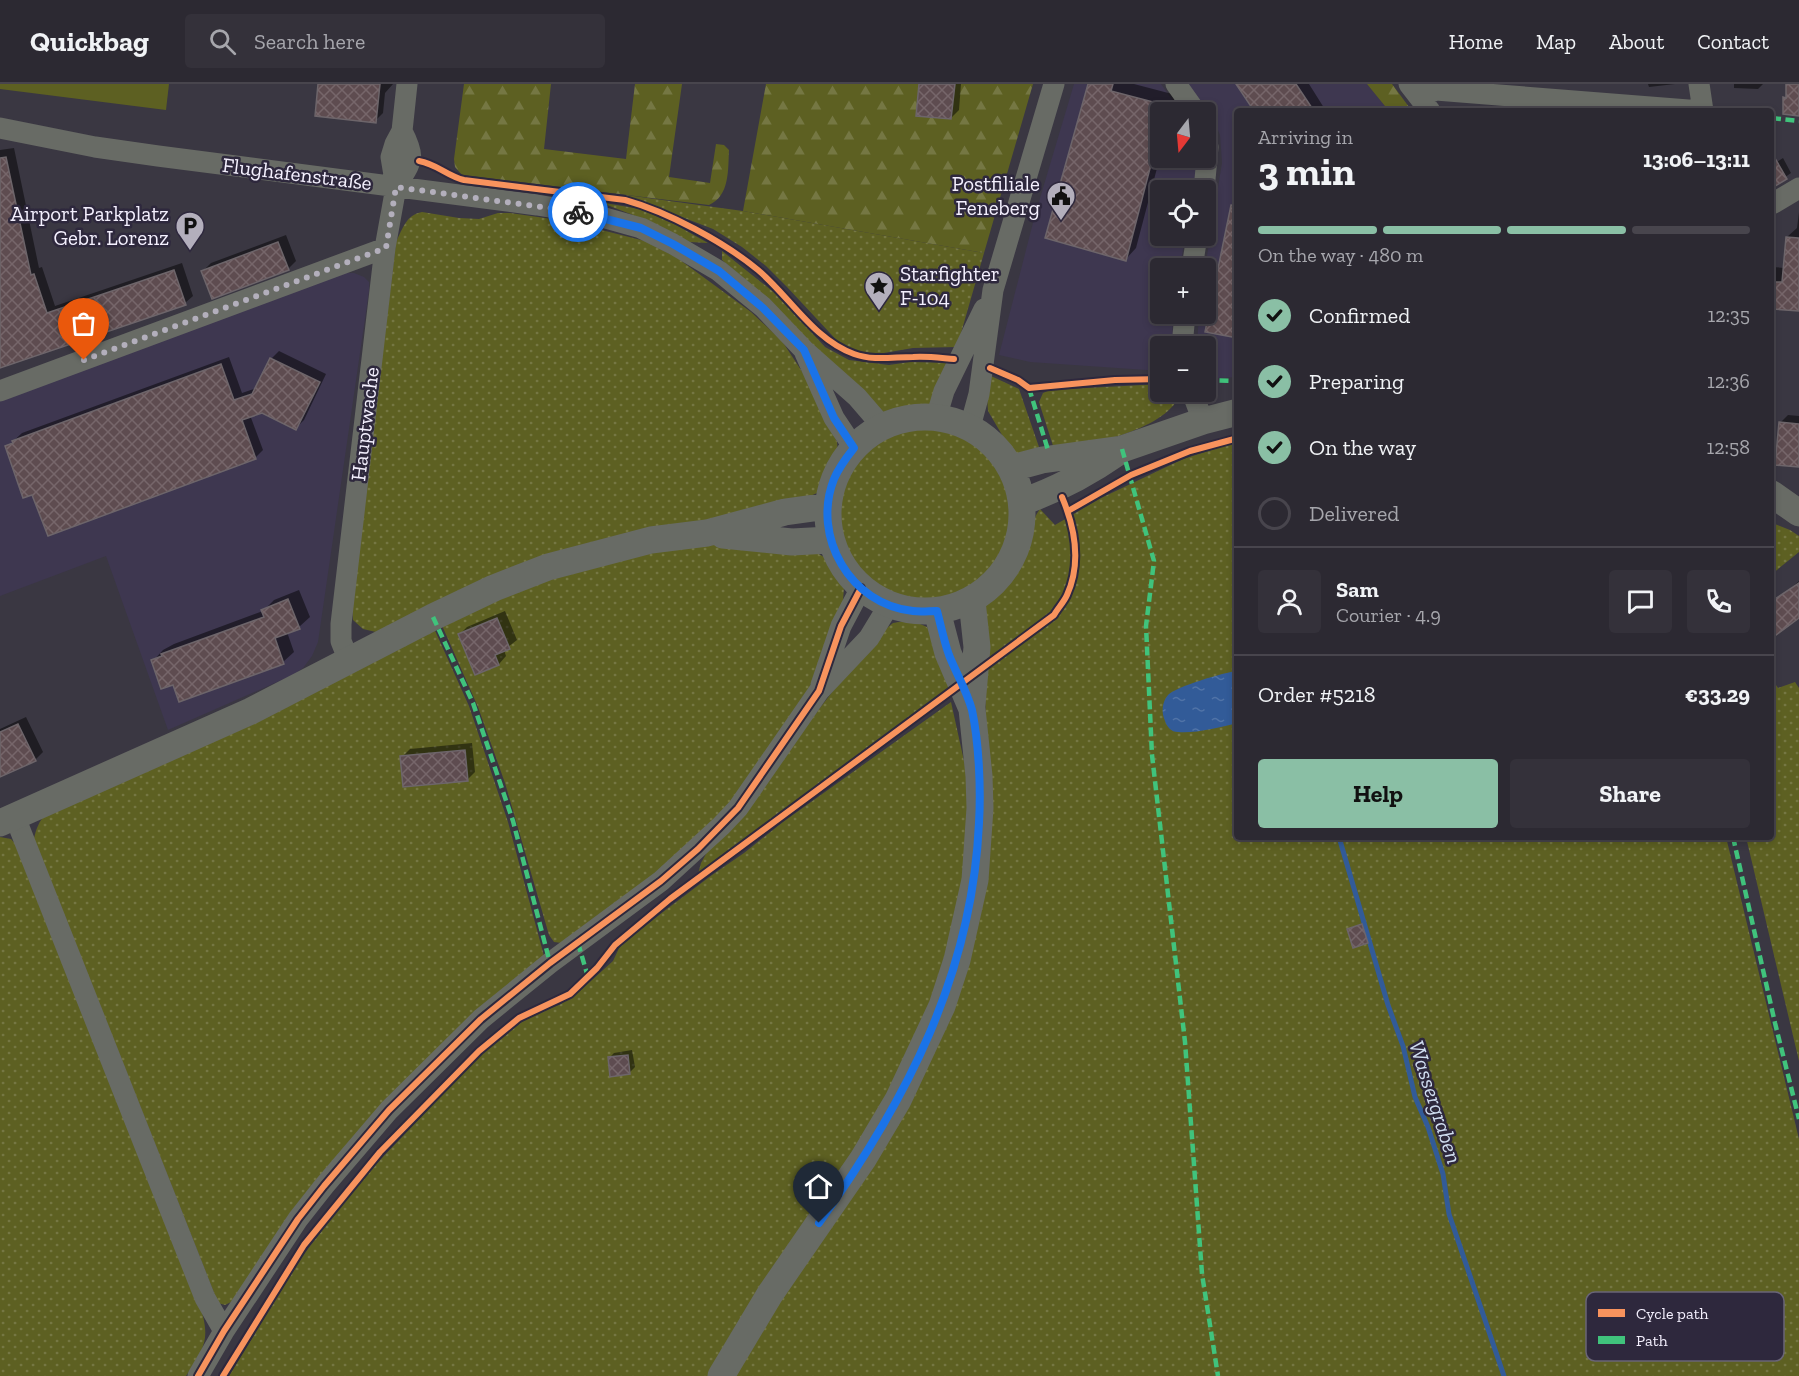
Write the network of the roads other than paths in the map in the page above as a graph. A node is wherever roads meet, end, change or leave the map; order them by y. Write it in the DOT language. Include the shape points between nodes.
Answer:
graph roads {
  1 [pos="407,84"];
  2 [pos="1054,84"];
  3 [pos="1176,84"];
  4 [pos="1699,84"];
  5 [pos="1419,98"];
  6 [pos="1189,102"];
  7 [pos="1664,108"];
  8 [pos="1702,108"];
  9 [pos="0,128"];
  10 [pos="396,187"];
  11 [pos="1799,188"];
  12 [pos="1774,203"];
  13 [pos="386,248"];
  14 [pos="993,290"];
  15 [pos="804,350"];
  16 [pos="0,391"];
  17 [pos="1196,402"];
  18 [pos="1234,413"];
  19 [pos="936,418"];
  20 [pos="1203,421"];
  21 [pos="882,426"];
  22 [pos="970,427"];
  23 [pos="854,448"];
  24 [pos="1122,449"];
  25 [pos="1012,468"];
  26 [pos="1774,495"];
  27 [pos="1022,502"];
  28 [pos="828,506"];
  29 [pos="1799,513"];
  30 [pos="707,533"];
  31 [pos="830,540"];
  32 [pos="861,588"];
  33 [pos="972,601"];
  34 [pos="889,605"];
  35 [pos="937,611"];
  36 [pos="349,661"];
  37 [pos="819,691"];
  38 [pos="972,709"];
  39 [pos="8,820"];
  40 [pos="224,1331"];
  41 [pos="198,1376"];
  42 [pos="721,1376"];
  1 -- 10 [label="street, Hauptwache" via="402,131 391,157"];
  2 -- 14 [label="street"];
  3 -- 6 [label="street"];
  4 -- 8 [label="street"];
  5 -- 7 [label="street" via="1437,90"];
  9 -- 10 [label="street, Flughafenstraße" via="148,155"];
  10 -- 13 [label="street, Hauptwache"];
  10 -- 15 [label="street, Flughafenstraße" via="591,214 641,228 719,271"];
  11 -- 12 [label="street"];
  13 -- 16 [label="street"];
  13 -- 36 [label="street, Hauptwache" via="341,624 341,641"];
  14 -- 19 [label="street" via="944,391"];
  14 -- 22 [label="street" via="980,394"];
  15 -- 21 [label="street, Flughafenstraße" via="857,397"];
  15 -- 23 [label="street, Flughafenstraße" via="834,418"];
  17 -- 20 [label="street"];
  18 -- 20 [label="street"];
  19 -- 21 [label="street" via="916,417"];
  19 -- 22 [label="street"];
  20 -- 24 [label="street"];
  21 -- 23 [label="street"];
  22 -- 25 [label="street" via="996,448"];
  23 -- 28 [label="street" via="833,481"];
  24 -- 25 [label="street"];
  24 -- 27 [label="street" via="1091,471"];
  25 -- 27 [label="street"];
  26 -- 29 [label="street"];
  27 -- 33 [label="street" via="1021,534 1015,553 1006,570"];
  28 -- 30 [label="street" via="785,512"];
  28 -- 31 [label="street"];
  30 -- 31 [label="street" via="792,542"];
  30 -- 36 [label="street" via="651,540 548,567 494,588"];
  31 -- 32 [label="street" via="846,572"];
  32 -- 34 [label="street"];
  32 -- 37 [label="street" via="841,626"];
  33 -- 35 [label="street"];
  33 -- 38 [label="street" via="977,647"];
  34 -- 35 [label="street" via="912,611"];
  34 -- 37 [label="street" via="868,638"];
  35 -- 38 [label="street" via="948,653"];
  36 -- 39 [label="street" via="251,711"];
  37 -- 40 [label="street" via="738,808 699,849 481,1019 389,1110 298,1219"];
  38 -- 42 [label="street" via="980,808 975,880 942,1006 898,1100 863,1159 770,1294"];
  39 -- 40 [label="street" via="205,1298"];
  40 -- 41 [label="street"];
}
